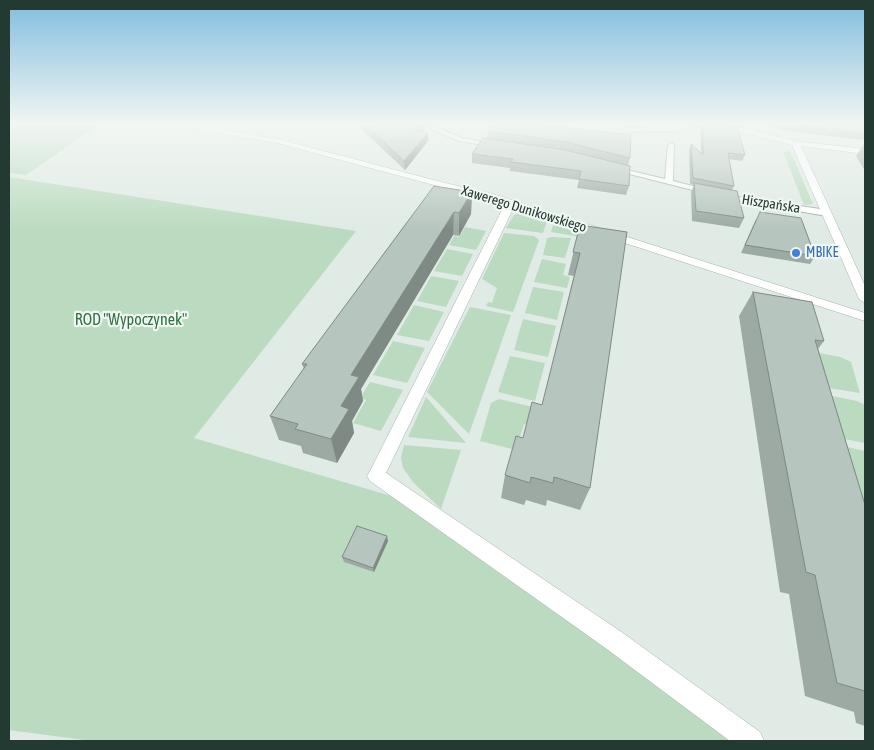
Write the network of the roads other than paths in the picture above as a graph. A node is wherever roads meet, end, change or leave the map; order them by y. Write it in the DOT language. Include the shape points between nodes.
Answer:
graph roads {
  1 [pos="351,160"];
  2 [pos="670,160"];
  3 [pos="803,160"];
  4 [pos="602,165"];
  5 [pos="669,183"];
  6 [pos="511,202"];
  7 [pos="827,213"];
  8 [pos="865,299"];
  9 [pos="865,317"];
  10 [pos="752,741"];
  1 -- 6 [label="street, Xawerego Dunikowskiego"];
  2 -- 5 [label="lane"];
  3 -- 7 [label="street"];
  4 -- 5 [label="lane, Hiszpańska"];
  5 -- 7 [label="lane, Hiszpańska" via="732,198"];
  6 -- 9 [label="street, Xawerego Dunikowskiego"];
  6 -- 10 [label="street" via="376,476 612,639"];
  7 -- 8 [label="street"];
}
